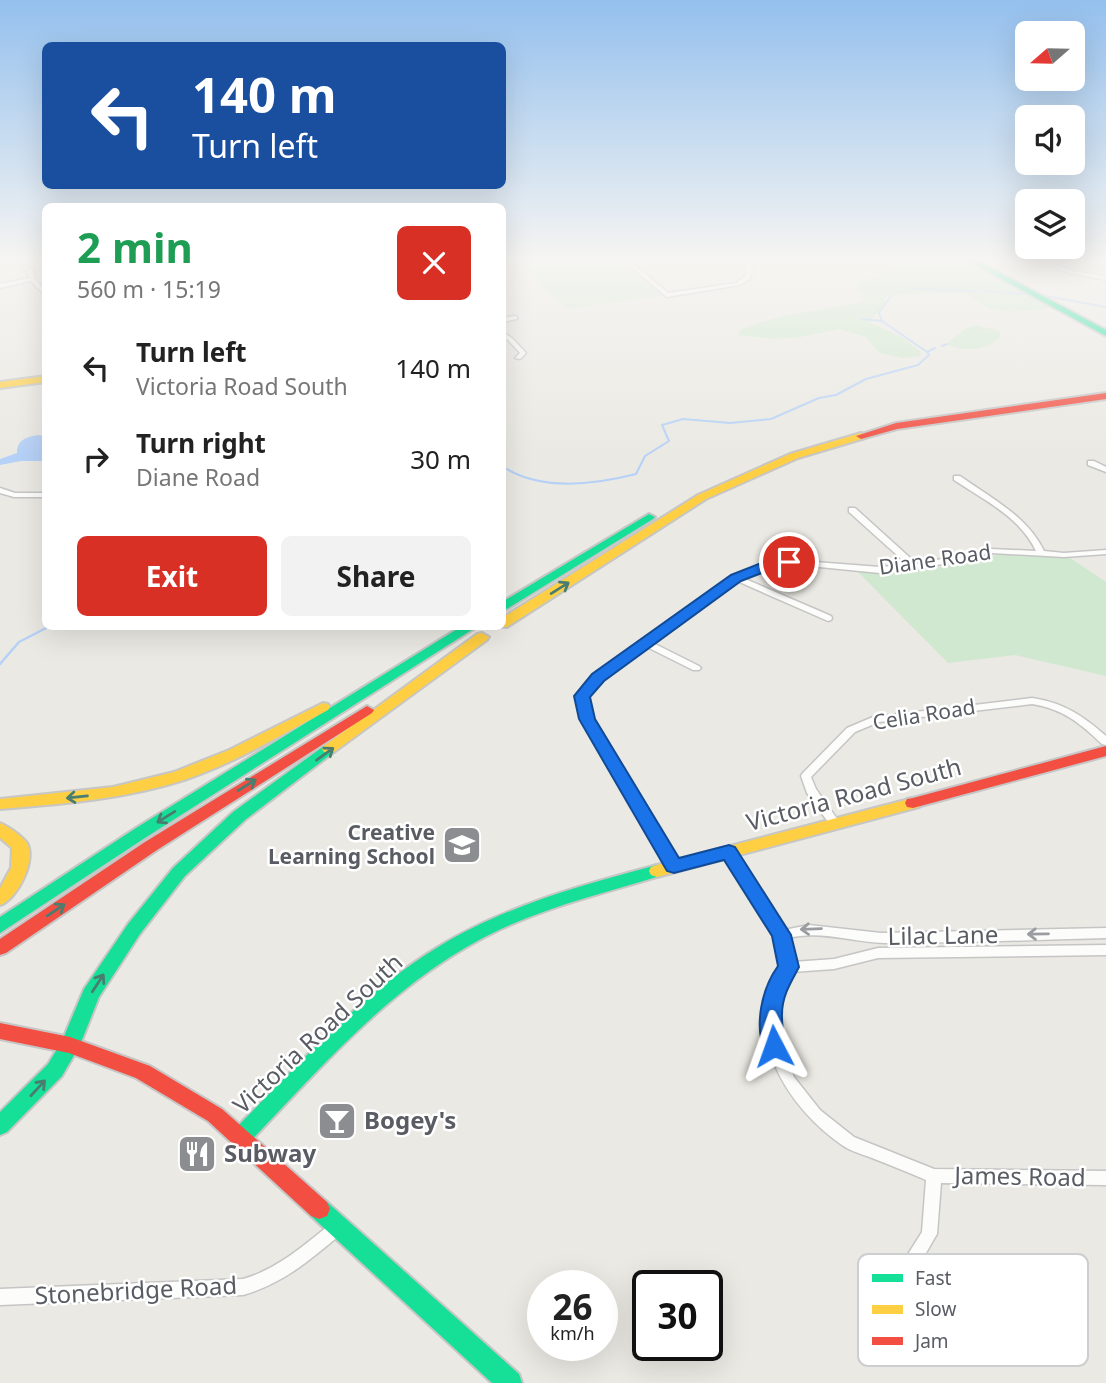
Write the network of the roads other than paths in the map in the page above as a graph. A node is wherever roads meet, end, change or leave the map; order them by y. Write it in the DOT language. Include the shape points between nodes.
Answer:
graph roads {
  1 [pos="506,336"];
  2 [pos="518,358"];
  3 [pos="42,380"];
  4 [pos="0,385"];
  5 [pos="1106,389"];
  6 [pos="1106,396"];
  7 [pos="1091,463"];
  8 [pos="1106,470"];
  9 [pos="957,478"];
  10 [pos="0,490"];
  11 [pos="42,495"];
  12 [pos="852,510"];
  13 [pos="1106,552"];
  14 [pos="1041,553"];
  15 [pos="915,567"];
  16 [pos="736,578"];
  17 [pos="506,606"];
  18 [pos="828,618"];
  19 [pos="506,622"];
  20 [pos="477,632"];
  21 [pos="453,638"];
  22 [pos="646,643"];
  23 [pos="696,668"];
  24 [pos="1106,742"];
  25 [pos="1106,751"];
  26 [pos="0,804"];
  27 [pos="835,823"];
  28 [pos="0,829"];
  29 [pos="729,852"];
  30 [pos="674,867"];
  31 [pos="0,899"];
  32 [pos="0,926"];
  33 [pos="1106,933"];
  34 [pos="781,935"];
  35 [pos="0,948"];
  36 [pos="1106,950"];
  37 [pos="789,967"];
  38 [pos="0,1031"];
  39 [pos="70,1045"];
  40 [pos="0,1126"];
  41 [pos="240,1138"];
  42 [pos="934,1176"];
  43 [pos="1106,1178"];
  44 [pos="337,1227"];
  45 [pos="917,1254"];
  46 [pos="0,1297"];
  47 [pos="510,1383"];
  1 -- 2 [label="street" via="523,354"];
  3 -- 4 [label="main road"];
  5 -- 17 [label="main road" via="881,422 783,450 704,484"];
  19 -- 6 [label="main road, one-way" via="702,497 794,456 896,426"];
  7 -- 8 [label="street"];
  9 -- 14 [label="street" via="1021,524 1035,537"];
  10 -- 11 [label="street"];
  12 -- 15 [label="street"];
  13 -- 14 [label="street, Diane Road"];
  14 -- 15 [label="street, Diane Road" via="991,551"];
  15 -- 16 [label="street, Diane Road" via="880,570 789,562"];
  16 -- 18 [label="street"];
  16 -- 22 [label="street, Diane Road"];
  20 -- 21 [label="main road"];
  35 -- 20 [label="main road, one-way"];
  39 -- 20 [label="main road, one-way" via="91,994 134,929 199,852"];
  21 -- 26 [label="main road, one-way" via="200,768 103,794"];
  21 -- 32 [label="main road, one-way"];
  22 -- 23 [label="street"];
  22 -- 30 [label="street, Diane Road" via="598,678 582,696 587,719"];
  24 -- 27 [label="street, Celia Road" via="1076,714 1032,701 877,719 851,730 806,776"];
  25 -- 27 [label="main road, Victoria Road South"];
  27 -- 29 [label="main road, Victoria Road South"];
  28 -- 31 [label="main road" via="20,846 23,859 20,873"];
  29 -- 30 [label="main road, Victoria Road South"];
  29 -- 34 [label="street"];
  30 -- 41 [label="main road, Victoria Road South" via="512,914 457,944 405,978 361,1017"];
  33 -- 34 [label="street, Lilac Lane, one-way" via="879,938 804,928"];
  34 -- 37 [label="street"];
  36 -- 37 [label="street, Lilac Lane" via="878,953 834,964"];
  37 -- 42 [label="street" via="779,981 771,1012 774,1046 789,1081 815,1114 849,1142"];
  38 -- 39 [label="main road"];
  40 -- 39 [label="main road, one-way" via="55,1070"];
  39 -- 41 [label="main road" via="143,1072 215,1115"];
  41 -- 44 [label="main road"];
  42 -- 43 [label="street, James Road"];
  42 -- 45 [label="street" via="929,1234"];
  44 -- 46 [label="street, Stonebridge Road" via="285,1271 243,1287"];
  44 -- 47 [label="main road"];
}
